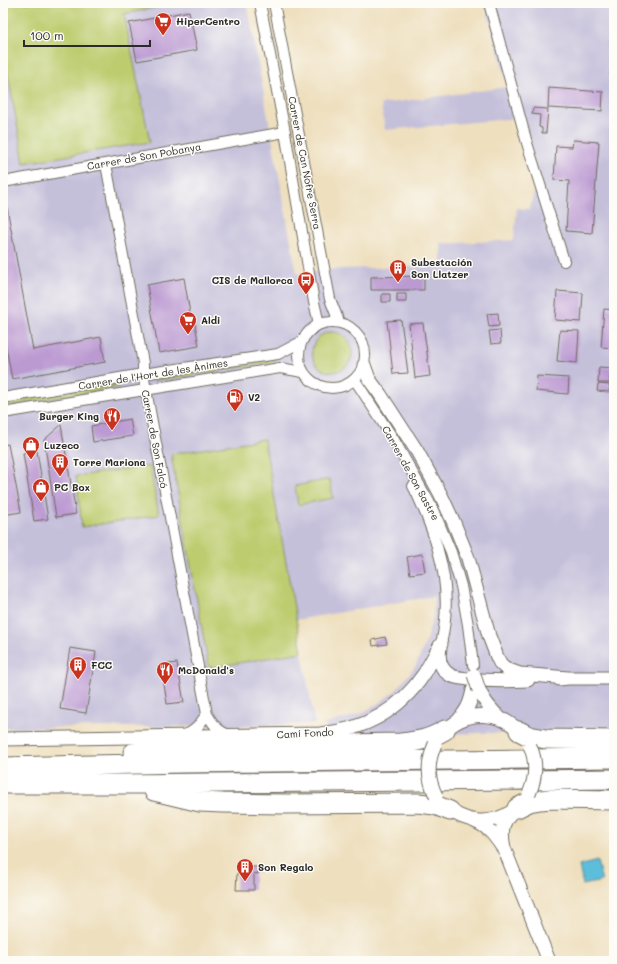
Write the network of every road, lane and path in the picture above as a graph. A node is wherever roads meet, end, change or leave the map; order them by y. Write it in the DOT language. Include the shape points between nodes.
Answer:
graph roads {
  1 [pos="260,3"];
  2 [pos="274,3"];
  3 [pos="489,3"];
  4 [pos="285,132"];
  5 [pos="106,164"];
  6 [pos="3,182"];
  7 [pos="564,261"];
  8 [pos="340,322"];
  9 [pos="319,324"];
  10 [pos="301,342"];
  11 [pos="364,365"];
  12 [pos="303,372"];
  13 [pos="143,374"];
  14 [pos="355,380"];
  15 [pos="146,389"];
  16 [pos="3,398"];
  17 [pos="3,413"];
  18 [pos="394,440"];
  19 [pos="441,644"];
  20 [pos="497,657"];
  21 [pos="471,673"];
  22 [pos="568,678"];
  23 [pos="614,678"];
  24 [pos="476,690"];
  25 [pos="207,714"];
  26 [pos="501,719"];
  27 [pos="445,732"];
  28 [pos="181,736"];
  29 [pos="233,736"];
  30 [pos="524,738"];
  31 [pos="3,739"];
  32 [pos="614,740"];
  33 [pos="614,758"];
  34 [pos="38,766"];
  35 [pos="3,767"];
  36 [pos="614,778"];
  37 [pos="3,784"];
  38 [pos="125,784"];
  39 [pos="614,800"];
  40 [pos="520,805"];
  41 [pos="450,811"];
  42 [pos="472,821"];
  43 [pos="504,848"];
  44 [pos="549,961"];
  1 -- 4 [label="street, Carrer de Can Nofre Serra"];
  2 -- 8 [label="street, Carrer de Can Nofre Serra" via="330,299"];
  3 -- 7 [label="street" via="527,143"];
  4 -- 5 [label="street, Carrer de Son Pobanya"];
  4 -- 9 [label="street, Carrer de Can Nofre Serra"];
  5 -- 6 [label="street, Carrer de Son Pobanya"];
  5 -- 13 [label="street, Carrer de Son Falcó"];
  8 -- 9 [label="street"];
  8 -- 11 [label="street" via="358,334 363,343"];
  9 -- 10 [label="street" via="305,334"];
  10 -- 12 [label="street" via="299,362"];
  10 -- 13 [label="street, Carrer de l'Hort de les Ànimes" via="278,354"];
  11 -- 14 [label="street"];
  11 -- 20 [label="street" via="369,379 417,451 454,523 468,558"];
  12 -- 14 [label="street" via="319,386 330,388 341,387"];
  12 -- 15 [label="street, Carrer de l'Hort de les Ànimes" via="280,368"];
  13 -- 15 [label="street, Carrer de Son Falcó"];
  13 -- 16 [label="street, Carrer de l'Hort de les Ànimes"];
  14 -- 18 [label="street, Carrer de Son Sastre"];
  15 -- 17 [label="street, Carrer de l'Hort de les Ànimes"];
  15 -- 25 [label="street, Carrer de Son Falcó"];
  18 -- 19 [label="street" via="392,448 416,492 439,552 446,596"];
  18 -- 21 [label="street, Carrer de Son Sastre" via="429,502 451,552 464,600 471,645"];
  19 -- 21 [label="street" via="439,659 443,669 457,678"];
  19 -- 29 [label="street, Camí Fondo" via="427,669 407,695 386,713 366,723 320,734"];
  20 -- 21 [label="street" via="498,667 493,673 488,676"];
  20 -- 22 [label="street" via="504,667 514,672"];
  21 -- 22 [label="street" via="490,681"];
  21 -- 24 [label="street, bridge"];
  22 -- 23 [label="street"];
  24 -- 26 [label="street"];
  24 -- 27 [label="street" via="465,713"];
  25 -- 28 [label="street" via="193,732"];
  25 -- 29 [label="street" via="218,730"];
  26 -- 27 [label="street" via="491,716 466,718"];
  26 -- 30 [label="street" via="508,722"];
  27 -- 34 [label="highway" via="422,741 400,743 184,747"];
  27 -- 41 [label="street, bridge" via="430,759 429,769 436,796"];
  28 -- 29 [label="street, Camí Fondo"];
  28 -- 31 [label="street, Camí Fondo"];
  30 -- 32 [label="highway" via="529,736"];
  30 -- 40 [label="street, bridge" via="532,751 535,770 534,781"];
  33 -- 34 [label="highway"];
  34 -- 35 [label="highway"];
  36 -- 38 [label="highway"];
  37 -- 38 [label="highway"];
  38 -- 41 [label="highway" via="200,802 418,803 435,805"];
  39 -- 40 [label="highway" via="552,799"];
  40 -- 42 [label="street" via="500,818"];
  40 -- 43 [label="street" via="507,818 503,827"];
  41 -- 42 [label="street"];
  42 -- 43 [label="street" via="488,829"];
  43 -- 44 [label="street"];
}
